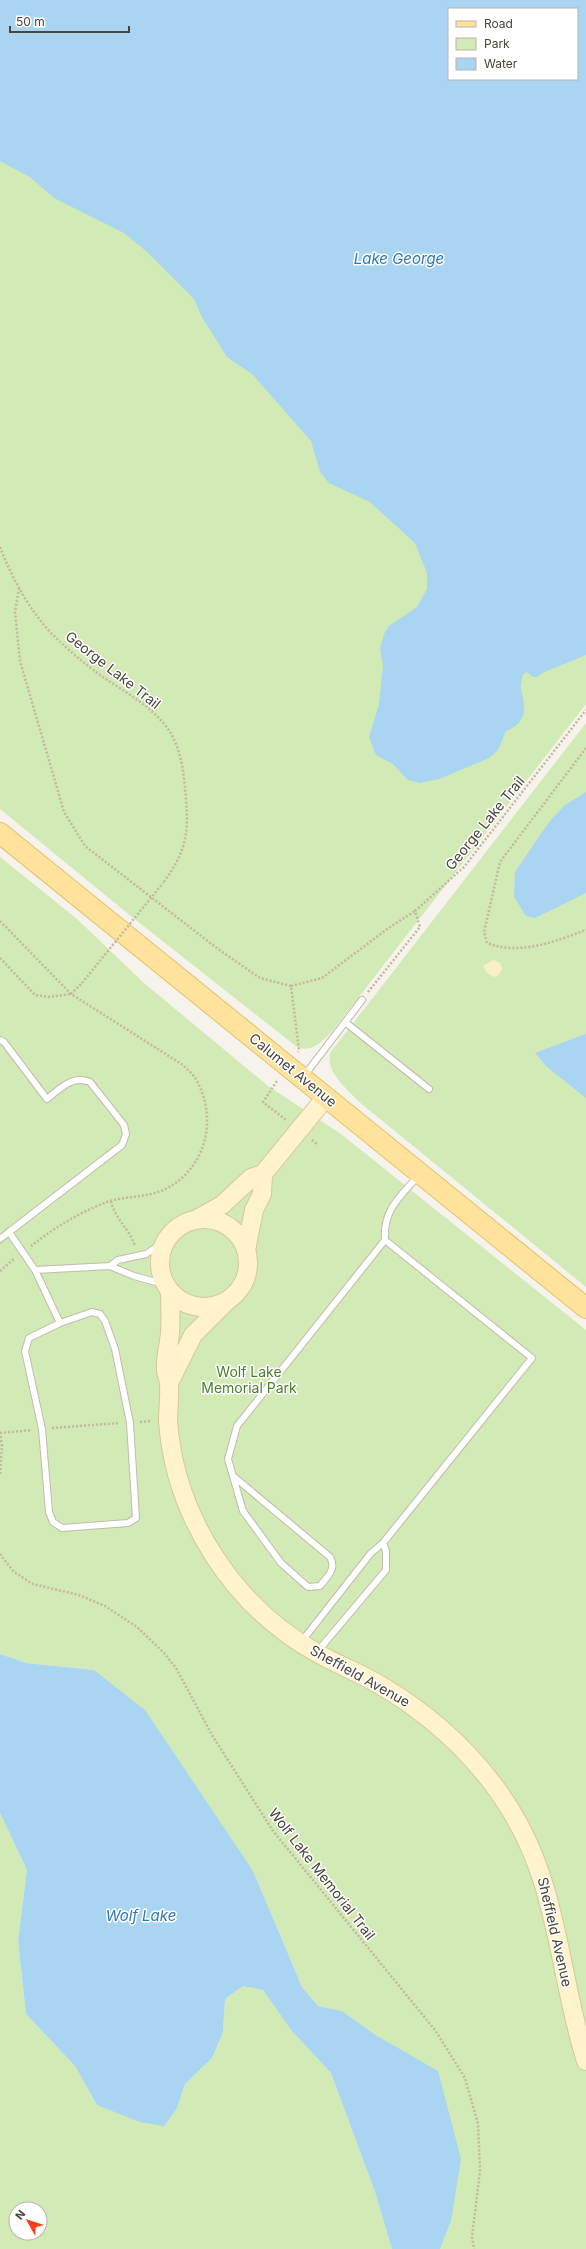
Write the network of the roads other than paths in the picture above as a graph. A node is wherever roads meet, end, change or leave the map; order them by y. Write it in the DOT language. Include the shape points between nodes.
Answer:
graph roads {
  1 [pos="0,833"];
  2 [pos="362,1000"];
  3 [pos="345,1022"];
  4 [pos="0,1040"];
  5 [pos="303,1078"];
  6 [pos="429,1089"];
  7 [pos="326,1097"];
  8 [pos="420,1173"];
  9 [pos="263,1174"];
  10 [pos="195,1220"];
  11 [pos="9,1232"];
  12 [pos="0,1239"];
  13 [pos="385,1240"];
  14 [pos="166,1241"];
  15 [pos="246,1250"];
  16 [pos="110,1266"];
  17 [pos="35,1270"];
  18 [pos="168,1288"];
  19 [pos="227,1301"];
  20 [pos="586,1308"];
  21 [pos="60,1323"];
  22 [pos="169,1384"];
  23 [pos="233,1476"];
  24 [pos="383,1543"];
  25 [pos="301,1643"];
  26 [pos="316,1652"];
  27 [pos="586,2062"];
  1 -- 5 [label="main road, Calumet Avenue"];
  2 -- 3 [label="lane"];
  3 -- 5 [label="lane"];
  3 -- 6 [label="lane"];
  4 -- 11 [label="lane" via="47,1099 72,1080 82,1078 90,1082 124,1125 126,1134 122,1145"];
  5 -- 7 [label="main road, Calumet Avenue"];
  7 -- 8 [label="main road, Calumet Avenue"];
  7 -- 9 [label="main road"];
  8 -- 13 [label="lane" via="389,1211 384,1225"];
  8 -- 20 [label="main road, Calumet Avenue"];
  9 -- 10 [label="main road" via="251,1178 222,1206"];
  9 -- 15 [label="main road" via="262,1194 254,1210"];
  10 -- 14 [label="main road" via="184,1224"];
  10 -- 15 [label="main road" via="221,1222 241,1239"];
  11 -- 12 [label="lane"];
  11 -- 17 [label="lane"];
  13 -- 23 [label="lane" via="237,1426 228,1459"];
  13 -- 24 [label="lane" via="532,1358"];
  14 -- 16 [label="lane" via="139,1256 118,1260"];
  14 -- 18 [label="main road" via="160,1266"];
  15 -- 19 [label="main road" via="248,1265 245,1279 238,1291"];
  16 -- 17 [label="lane"];
  16 -- 18 [label="lane"];
  17 -- 21 [label="lane"];
  18 -- 19 [label="main road" via="179,1299 197,1306 215,1306"];
  18 -- 22 [label="main road, Sheffield Avenue" via="170,1333 166,1369"];
  19 -- 22 [label="main road, Sheffield Avenue" via="193,1335"];
  21 -- 21 [label="lane" via="29,1338 25,1351 42,1429 49,1512 53,1522 62,1528 128,1523 136,1518 130,1423 115,1349 106,1321 100,1314 92,1312"];
  22 -- 25 [label="main road, Sheffield Avenue" via="168,1420 173,1450 184,1495 204,1539 230,1579 246,1597 276,1626"];
  23 -- 23 [label="lane" via="243,1511 261,1538 281,1563 308,1587 320,1586 332,1571 333,1563 330,1557"];
  24 -- 25 [label="lane" via="371,1553"];
  24 -- 26 [label="lane" via="386,1551 386,1570"];
  25 -- 26 [label="main road, Sheffield Avenue"];
  26 -- 27 [label="main road, Sheffield Avenue" via="378,1683 414,1706 453,1739 503,1798 523,1831 542,1875"];
}
